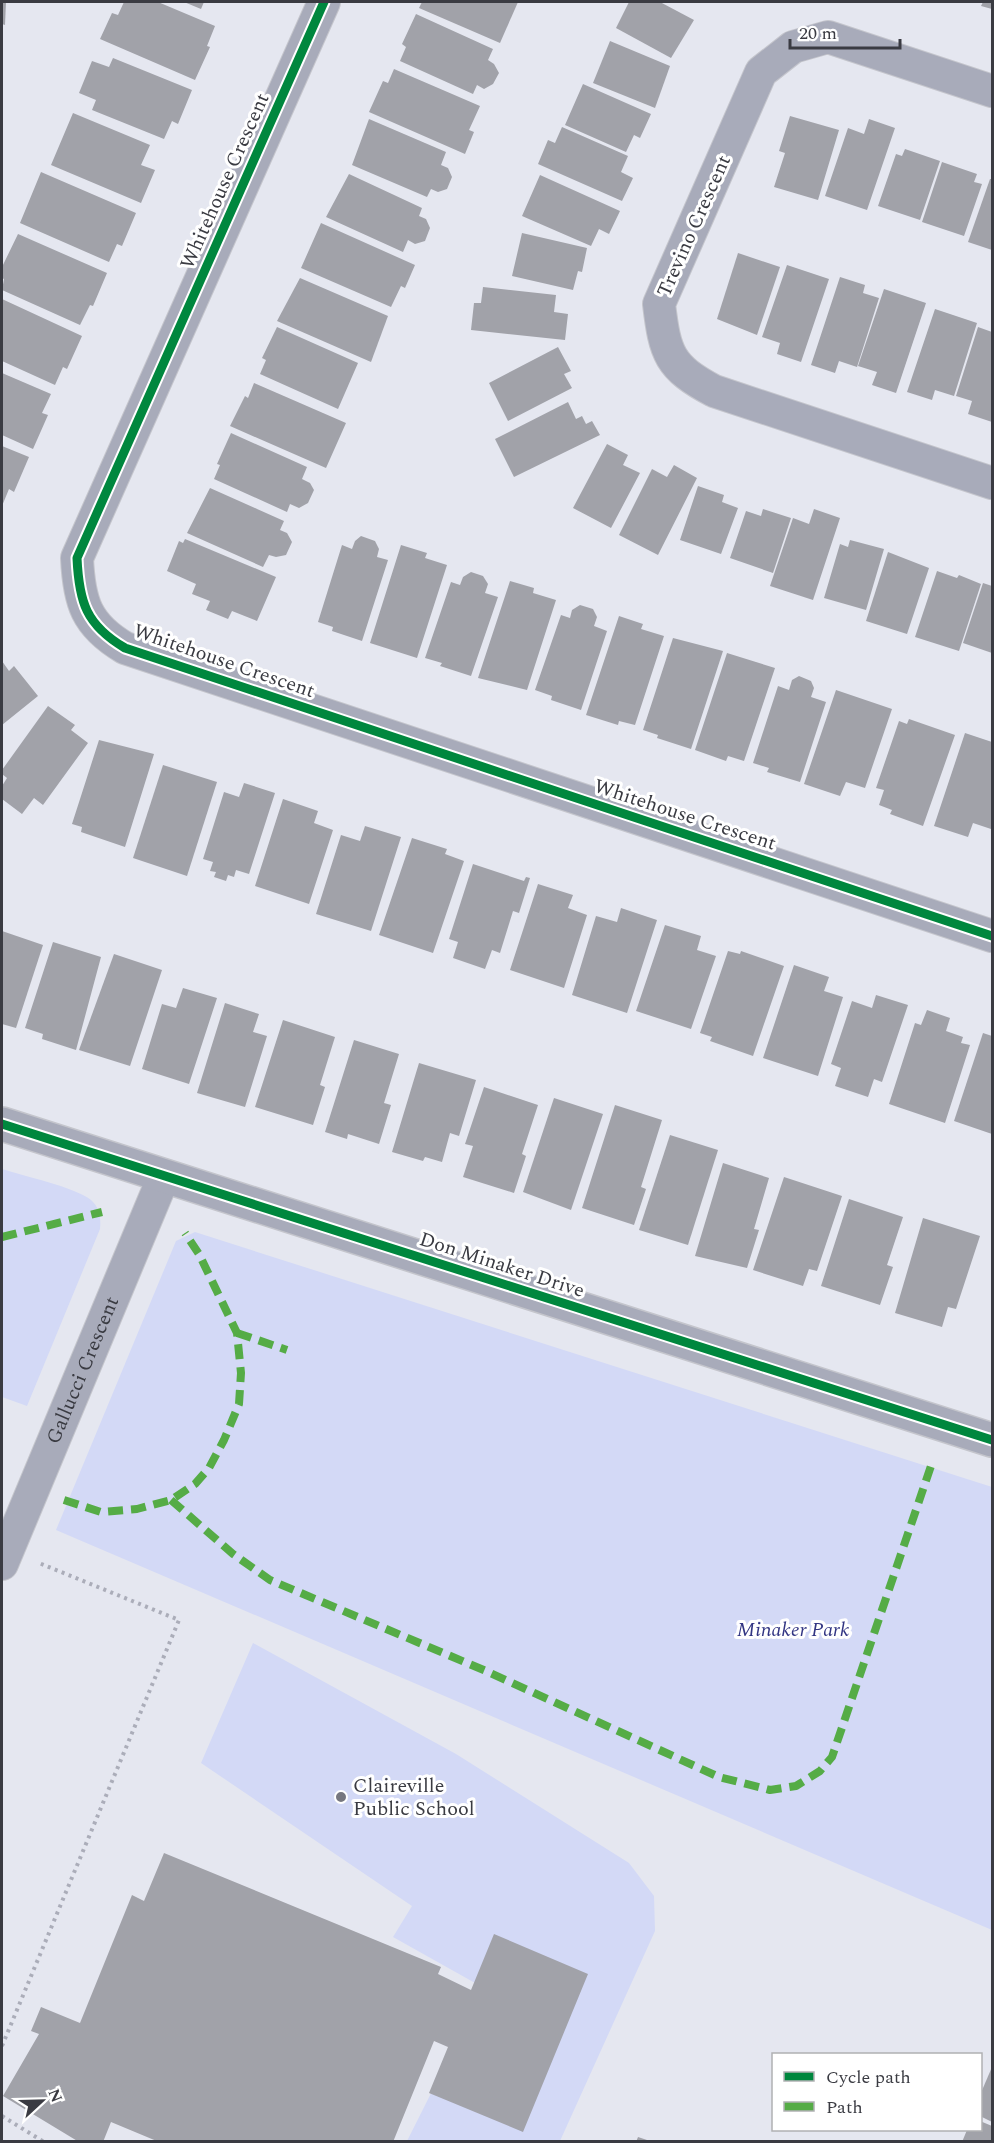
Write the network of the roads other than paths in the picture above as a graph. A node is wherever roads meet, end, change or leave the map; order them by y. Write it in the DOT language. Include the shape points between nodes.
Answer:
graph roads {
  1 [pos="324,2"];
  2 [pos="993,91"];
  3 [pos="993,483"];
  4 [pos="993,936"];
  5 [pos="2,1124"];
  6 [pos="164,1176"];
  7 [pos="993,1440"];
  8 [pos="2,1564"];
  1 -- 4 [label="street, Whitehouse Crescent" via="77,558 78,587 87,613 104,635 125,648"];
  2 -- 3 [label="street, Trevino Crescent" via="828,37 793,47 761,72 659,304 671,360 691,379 714,391"];
  5 -- 6 [label="street, Don Minaker Drive"];
  6 -- 7 [label="street, Don Minaker Drive"];
  6 -- 8 [label="street, Gallucci Crescent"];
}
